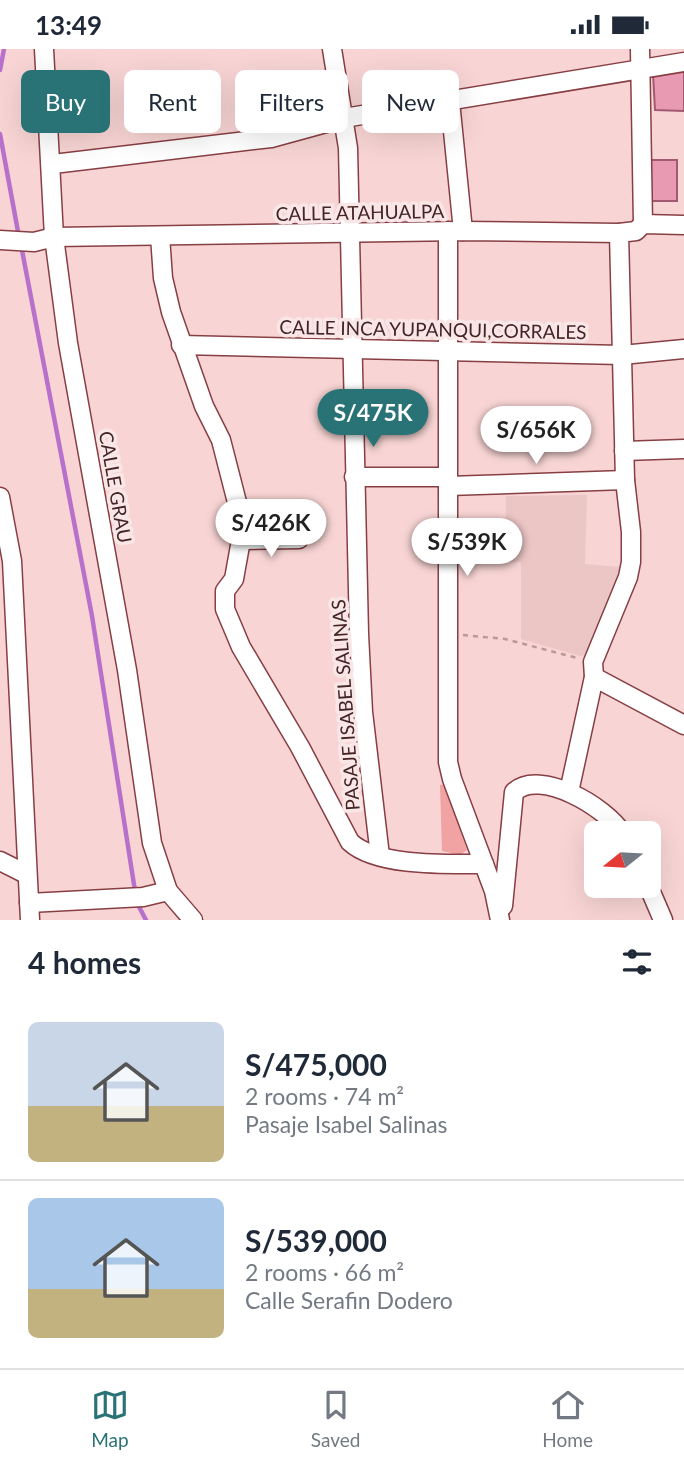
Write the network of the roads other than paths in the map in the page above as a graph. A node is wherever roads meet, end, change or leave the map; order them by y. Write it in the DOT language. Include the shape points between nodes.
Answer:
graph roads {
  1 [pos="44,49"];
  2 [pos="332,49"];
  3 [pos="640,49"];
  4 [pos="684,62"];
  5 [pos="640,69"];
  6 [pos="336,70"];
  7 [pos="459,99"];
  8 [pos="289,133"];
  9 [pos="345,133"];
  10 [pos="451,133"];
  11 [pos="53,164"];
  12 [pos="643,224"];
  13 [pos="684,225"];
  14 [pos="455,231"];
  15 [pos="351,232"];
  16 [pos="619,233"];
  17 [pos="160,236"];
  18 [pos="54,237"];
  19 [pos="0,240"];
  20 [pos="181,345"];
  21 [pos="354,348"];
  22 [pos="684,349"];
  23 [pos="446,352"];
  24 [pos="621,355"];
  25 [pos="684,449"];
  26 [pos="624,451"];
  27 [pos="354,477"];
  28 [pos="625,480"];
  29 [pos="448,482"];
  30 [pos="0,497"];
  31 [pos="299,539"];
  32 [pos="242,540"];
  33 [pos="8,627"];
  34 [pos="594,669"];
  35 [pos="8,685"];
  36 [pos="684,725"];
  37 [pos="569,792"];
  38 [pos="612,821"];
  39 [pos="380,856"];
  40 [pos="0,861"];
  41 [pos="484,864"];
  42 [pos="26,874"];
  43 [pos="169,891"];
  44 [pos="654,898"];
  45 [pos="29,912"];
  46 [pos="192,920"];
  47 [pos="501,920"];
  48 [pos="663,920"];
  1 -- 11 [label="street, CALLE GRAU"];
  2 -- 6 [label="street, PASAJE ISABEL SALINAS"];
  3 -- 5 [label="street"];
  4 -- 5 [label="street"];
  5 -- 7 [label="street"];
  5 -- 12 [label="street"];
  8 -- 11 [label="street"];
  9 -- 15 [label="street, PASAJE ISABEL SALINAS"];
  10 -- 14 [label="street"];
  11 -- 18 [label="street, CALLE GRAU"];
  12 -- 13 [label="street, CALLE ATAHUALPA"];
  12 -- 16 [label="street, CALLE ATAHUALPA" via="636,231"];
  14 -- 15 [label="street, CALLE ATAHUALPA"];
  14 -- 16 [label="street, CALLE ATAHUALPA"];
  14 -- 23 [label="street"];
  15 -- 17 [label="street, CALLE ATAHUALPA"];
  15 -- 21 [label="street, PASAJE ISABEL SALINAS"];
  16 -- 24 [label="street"];
  17 -- 18 [label="street, CALLE ATAHUALPA"];
  17 -- 20 [label="street" via="163,278"];
  18 -- 19 [label="street, CALLE ATAHUALPA" via="34,242"];
  18 -- 43 [label="street, CALLE GRAU" via="152,843"];
  20 -- 21 [label="street, CALLE INCA YUPANQUI,CORRALES"];
  20 -- 32 [label="street" via="221,440"];
  21 -- 23 [label="street, CALLE INCA YUPANQUI,CORRALES"];
  21 -- 27 [label="street, PASAJE ISABEL SALINAS"];
  22 -- 24 [label="street, CALLE INCA YUPANQUI,CORRALES"];
  23 -- 24 [label="street, CALLE INCA YUPANQUI,CORRALES"];
  23 -- 29 [label="street"];
  24 -- 26 [label="street"];
  25 -- 26 [label="street"];
  26 -- 28 [label="street"];
  27 -- 29 [label="street"];
  27 -- 39 [label="street, PASAJE ISABEL SALINAS" via="363,712"];
  28 -- 29 [label="street"];
  28 -- 34 [label="street" via="631,562"];
  29 -- 41 [label="street" via="449,762"];
  30 -- 33 [label="street" via="12,561"];
  31 -- 32 [label="street"];
  32 -- 39 [label="street" via="234,579 225,591 225,609 241,647 350,842 361,852"];
  33 -- 35 [label="street"];
  34 -- 36 [label="street"];
  34 -- 37 [label="street"];
  35 -- 42 [label="street"];
  37 -- 38 [label="street"];
  37 -- 47 [label="street" via="531,783 514,792"];
  39 -- 41 [label="street" via="436,864"];
  40 -- 42 [label="street"];
  41 -- 47 [label="street"];
  42 -- 45 [label="street"];
  43 -- 45 [label="street"];
  43 -- 46 [label="street, CALLE GRAU"];
  44 -- 48 [label="street"];
}
